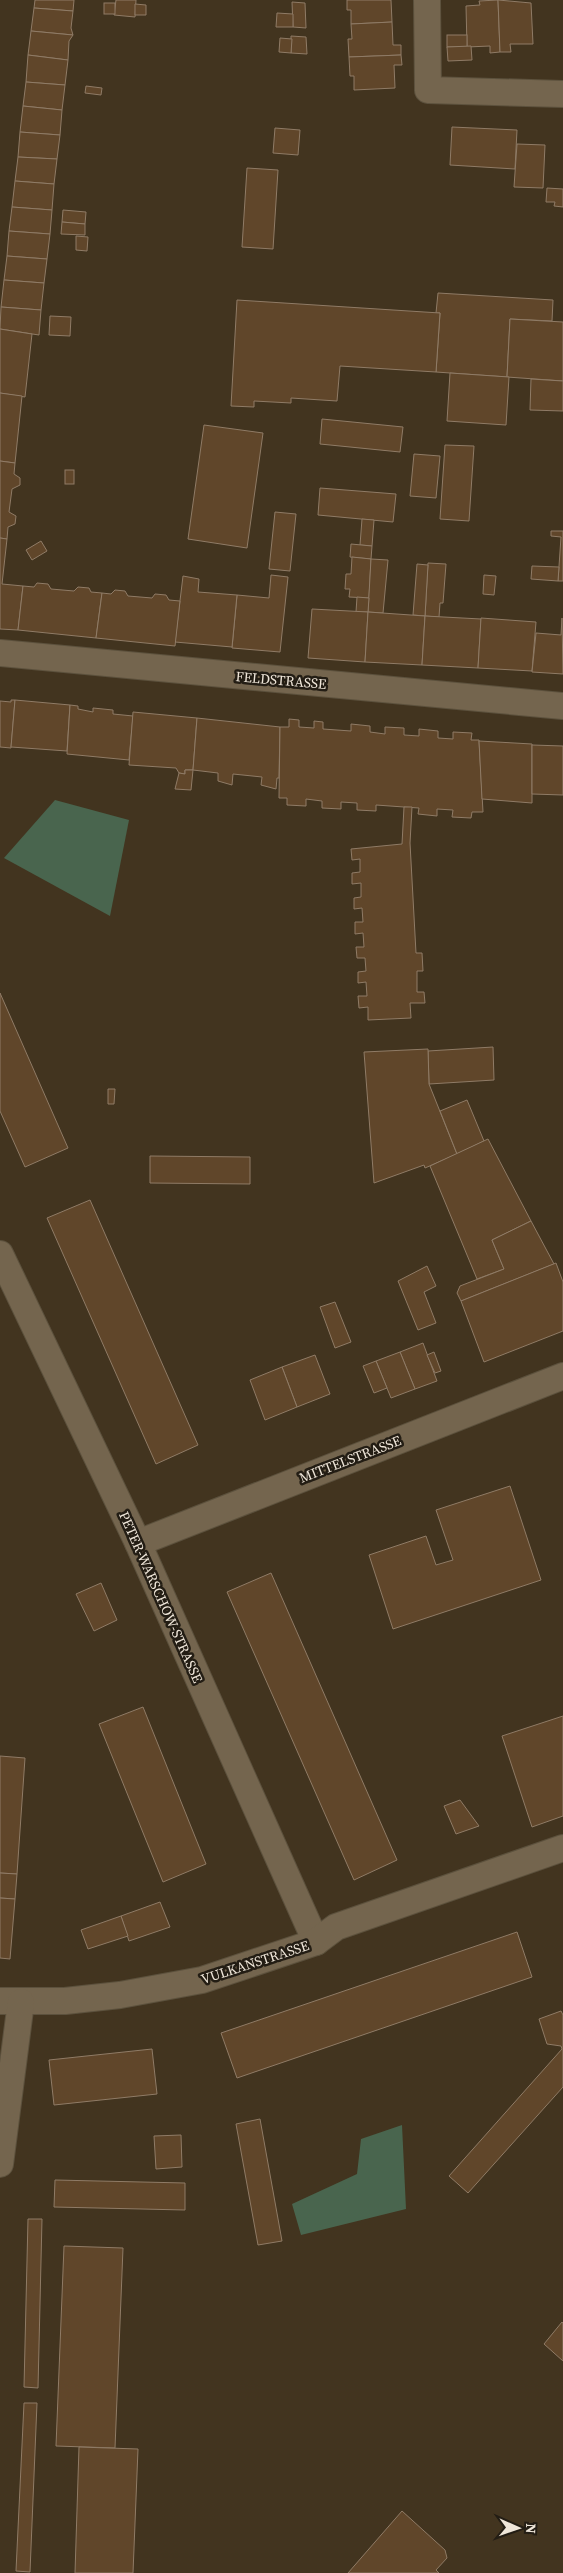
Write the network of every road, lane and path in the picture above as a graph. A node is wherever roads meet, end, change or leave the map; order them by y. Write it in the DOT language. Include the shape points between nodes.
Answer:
graph roads {
  1 [pos="426,0"];
  2 [pos="563,94"];
  3 [pos="0,653"];
  4 [pos="563,706"];
  5 [pos="0,1254"];
  6 [pos="563,1376"];
  7 [pos="138,1543"];
  8 [pos="563,1848"];
  9 [pos="316,1942"];
  10 [pos="10,2002"];
  11 [pos="0,2164"];
  1 -- 2 [label="street" via="428,90"];
  3 -- 4 [label="street, FELDSTRASSE"];
  5 -- 7 [label="street, PETER-WARSCHOW-STRASSE"];
  6 -- 7 [label="street, MITTELSTRASSE"];
  7 -- 9 [label="street, PETER-WARSCHOW-STRASSE"];
  8 -- 9 [label="street, VULKANSTRASSE" via="336,1927"];
  9 -- 10 [label="street, VULKANSTRASSE" via="202,1980 120,1995"];
  10 -- 11 [label="street, VULKANSTRASSE"];
}
